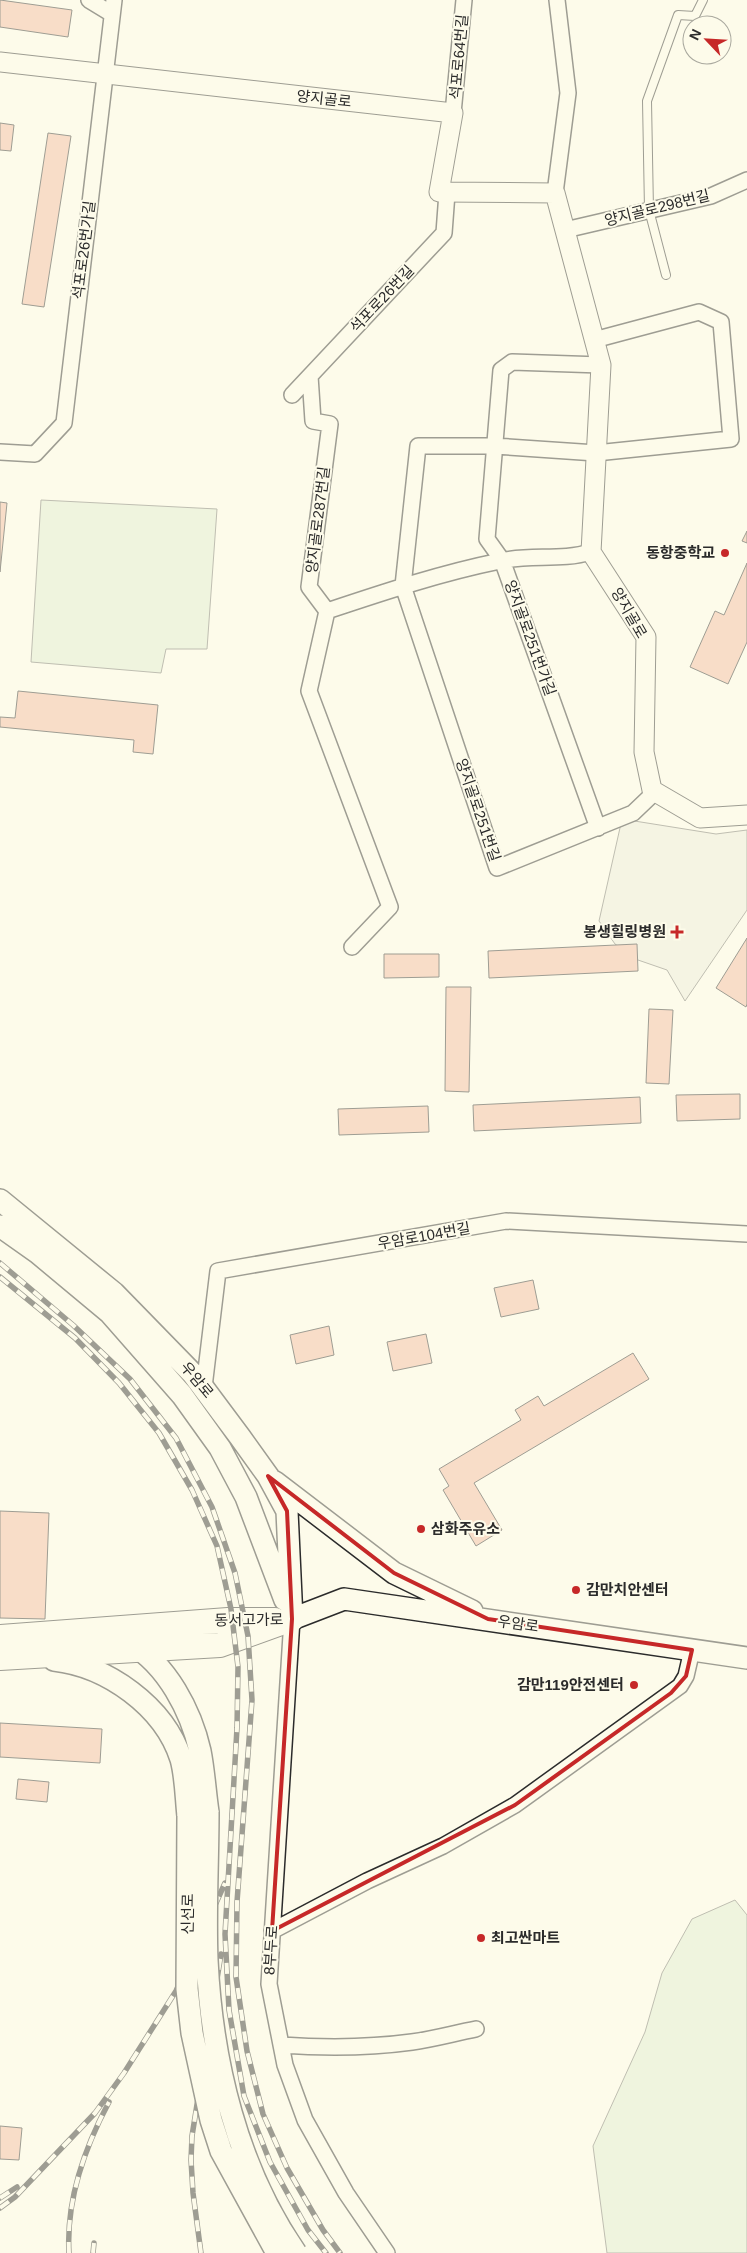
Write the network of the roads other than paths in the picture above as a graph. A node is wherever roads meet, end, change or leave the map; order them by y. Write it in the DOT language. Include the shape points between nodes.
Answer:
graph roads {
  1 [pos="89,0"];
  2 [pos="464,0"];
  3 [pos="557,0"];
  4 [pos="703,0"];
  5 [pos="113,7"];
  6 [pos="0,62"];
  7 [pos="105,76"];
  8 [pos="453,113"];
  9 [pos="747,180"];
  10 [pos="447,193"];
  11 [pos="555,193"];
  12 [pos="649,210"];
  13 [pos="565,230"];
  14 [pos="666,275"];
  15 [pos="594,340"];
  16 [pos="600,365"];
  17 [pos="310,376"];
  18 [pos="292,395"];
  19 [pos="495,446"];
  20 [pos="0,452"];
  21 [pos="596,454"];
  22 [pos="591,552"];
  23 [pos="502,560"];
  24 [pos="402,586"];
  25 [pos="327,611"];
  26 [pos="655,792"];
  27 [pos="747,815"];
  28 [pos="598,828"];
  29 [pos="352,947"];
  30 [pos="0,1200"];
  31 [pos="0,1226"];
  32 [pos="747,1234"];
  33 [pos="204,1387"];
  34 [pos="268,1476"];
  35 [pos="292,1619"];
  36 [pos="488,1619"];
  37 [pos="104,1629"];
  38 [pos="0,1637"];
  39 [pos="692,1650"];
  40 [pos="143,1651"];
  41 [pos="11,1657"];
  42 [pos="747,1658"];
  43 [pos="198,1814"];
  44 [pos="272,1931"];
  45 [pos="476,2029"];
  46 [pos="281,2045"];
  47 [pos="277,2253"];
  48 [pos="296,2253"];
  49 [pos="387,2253"];
  1 -- 5 [label="street"];
  2 -- 8 [label="street, 석포로64번길"];
  3 -- 11 [label="street" via="568,93"];
  4 -- 12 [label="lane" via="695,16 678,15 647,101"];
  5 -- 7 [label="street, 석포로26번가길"];
  6 -- 7 [label="street, 양지골로"];
  7 -- 8 [label="street, 양지골로"];
  7 -- 20 [label="street, 석포로26번가길" via="64,422 35,454"];
  8 -- 10 [label="street" via="439,192"];
  9 -- 12 [label="street, 양지골로298번길" via="711,196"];
  10 -- 11 [label="street"];
  10 -- 17 [label="street, 석포로26번길" via="444,233"];
  11 -- 13 [label="street"];
  12 -- 13 [label="street, 양지골로298번길"];
  12 -- 14 [label="lane"];
  13 -- 15 [label="street"];
  15 -- 16 [label="street"];
  15 -- 21 [label="street" via="699,312 721,322 731,439"];
  16 -- 19 [label="street, 양지골로251번가길" via="512,362 501,370"];
  16 -- 21 [label="street"];
  17 -- 18 [label="street, 석포로26번길"];
  17 -- 25 [label="street, 양지골로287번길" via="313,421 330,424 309,587"];
  19 -- 21 [label="street"];
  19 -- 23 [label="street, 양지골로251번가길" via="487,539"];
  19 -- 24 [label="street, 양지골로251번길" via="418,446"];
  21 -- 22 [label="street"];
  22 -- 23 [label="street" via="574,557"];
  22 -- 26 [label="street, 양지골로" via="646,637 644,752"];
  23 -- 24 [label="street"];
  23 -- 28 [label="street, 양지골로251번가길"];
  24 -- 25 [label="street"];
  24 -- 28 [label="street, 양지골로251번길" via="497,868"];
  25 -- 29 [label="street" via="309,691 390,906"];
  26 -- 27 [label="street" via="700,818"];
  26 -- 28 [label="street, 양지골로251번길" via="633,813"];
  30 -- 33 [label="main road, 우암로" via="114,1292"];
  31 -- 35 [label="main road, 우암로" via="110,1312 182,1395 220,1448 246,1497"];
  32 -- 33 [label="street, 우암로104번길" via="506,1221 218,1271"];
  33 -- 34 [label="main road, 우암로"];
  34 -- 35 [label="main road, 우암로" via="287,1511"];
  34 -- 36 [label="main road" via="394,1573"];
  35 -- 36 [label="main road, 우암로" via="344,1600"];
  35 -- 37 [label="main road, 동서고가로"];
  35 -- 40 [label="main road, 동서고가로" via="220,1645"];
  35 -- 44 [label="street, 8부두로"];
  36 -- 39 [label="main road, 우암로"];
  37 -- 38 [label="main road, 동서고가로"];
  37 -- 40 [label="main road, 신선로"];
  39 -- 42 [label="main road, 우암로"];
  39 -- 44 [label="street" via="686,1676 680,1686 515,1806 443,1846 366,1881"];
  40 -- 41 [label="main road, 동서고가로"];
  40 -- 43 [label="main road, 신선로" via="173,1687 200,1750"];
  41 -- 43 [label="main road, 신선로" via="74,1663 100,1672 136,1696 166,1730 181,1759"];
  43 -- 47 [label="main road, 신선로, bridge" via="187,1989 192,2033 211,2120 222,2151"];
  43 -- 48 [label="main road, 신선로, bridge" via="209,1998 223,2080 235,2130 260,2192"];
  44 -- 46 [label="street, 8부두로" via="269,1984"];
  45 -- 46 [label="street" via="381,2045 344,2048"];
  46 -- 49 [label="street, 8부두로" via="284,2065 305,2120 346,2193"];
}
